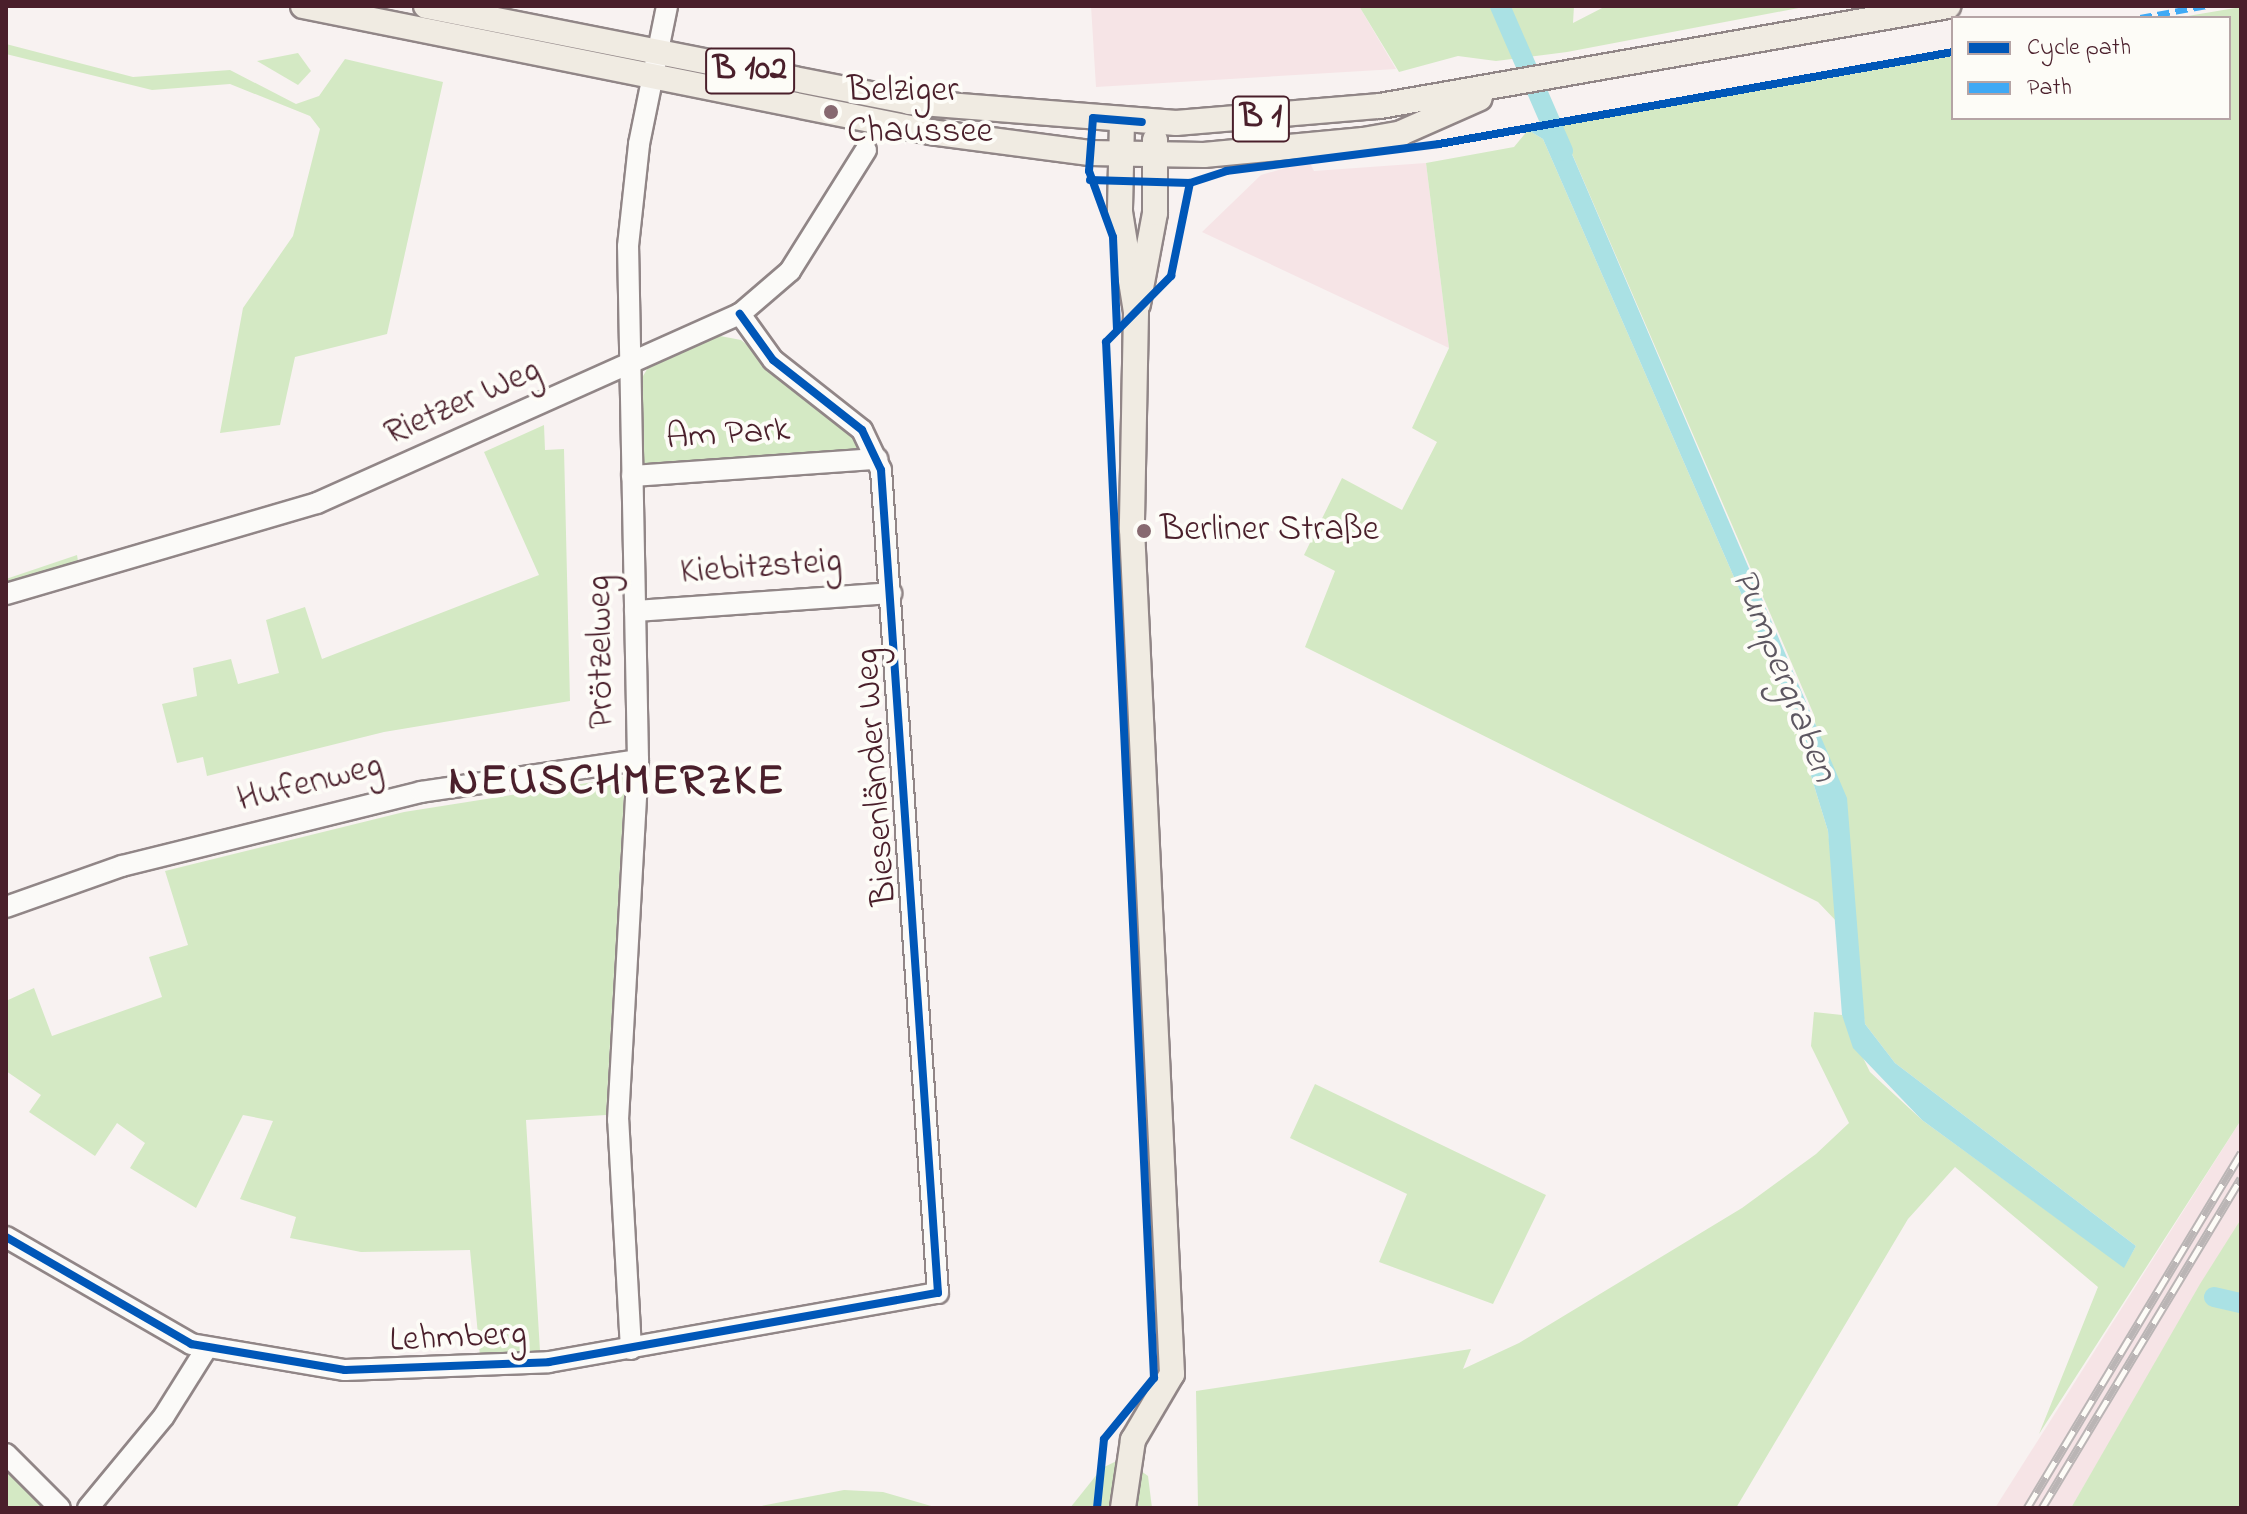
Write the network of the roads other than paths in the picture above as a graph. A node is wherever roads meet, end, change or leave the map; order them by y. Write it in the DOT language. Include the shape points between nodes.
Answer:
graph roads {
  1 [pos="303,6"];
  2 [pos="426,6"];
  3 [pos="667,6"];
  4 [pos="1948,6"];
  5 [pos="656,64"];
  6 [pos="1515,82"];
  7 [pos="1132,121"];
  8 [pos="866,150"];
  9 [pos="1118,154"];
  10 [pos="1161,155"];
  11 [pos="1136,312"];
  12 [pos="740,314"];
  13 [pos="631,364"];
  14 [pos="877,459"];
  15 [pos="632,476"];
  16 [pos="891,593"];
  17 [pos="6,594"];
  18 [pos="635,611"];
  19 [pos="638,760"];
  20 [pos="6,907"];
  21 [pos="6,1237"];
  22 [pos="938,1293"];
  23 [pos="206,1349"];
  24 [pos="631,1349"];
  25 [pos="6,1454"];
  26 [pos="60,1508"];
  27 [pos="88,1508"];
  28 [pos="1123,1508"];
  1 -- 5 [label="main road, B 102"];
  2 -- 5 [label="main road, B 102"];
  3 -- 5 [label="street, Prötzelweg"];
  4 -- 6 [label="main road, B 1"];
  5 -- 7 [label="main road, B 102" via="909,102"];
  5 -- 9 [label="main road, B 102" via="995,143"];
  5 -- 13 [label="street, Prötzelweg" via="631,207"];
  6 -- 7 [label="main road, B 1" via="1282,117"];
  6 -- 10 [label="main road, B 1" via="1401,133"];
  7 -- 9 [label="main road"];
  7 -- 10 [label="main road"];
  8 -- 12 [label="street, Rietzer Weg" via="790,271"];
  9 -- 10 [label="main road, B 102"];
  9 -- 11 [label="main road"];
  10 -- 11 [label="main road"];
  11 -- 28 [label="main road" via="1132,529 1172,1374 1133,1440"];
  12 -- 13 [label="street, Rietzer Weg"];
  12 -- 14 [label="street, Biesenländer Weg" via="773,360 862,430"];
  13 -- 15 [label="street, Prötzelweg"];
  13 -- 17 [label="street, Rietzer Weg" via="317,503"];
  14 -- 15 [label="street, Am Park"];
  14 -- 16 [label="street, Biesenländer Weg"];
  15 -- 18 [label="street, Prötzelweg"];
  16 -- 18 [label="street, Kiebitzsteig"];
  16 -- 22 [label="street, Biesenländer Weg"];
  18 -- 19 [label="street, Prötzelweg"];
  19 -- 20 [label="street, Hufenweg" via="421,792 122,866"];
  19 -- 24 [label="street, Prötzelweg" via="618,1075"];
  21 -- 23 [label="street, Lehmberg" via="124,1312"];
  22 -- 24 [label="street, Lehmberg"];
  23 -- 24 [label="street, Lehmberg" via="394,1371"];
  23 -- 27 [label="street" via="164,1416"];
  25 -- 26 [label="street"];
}
